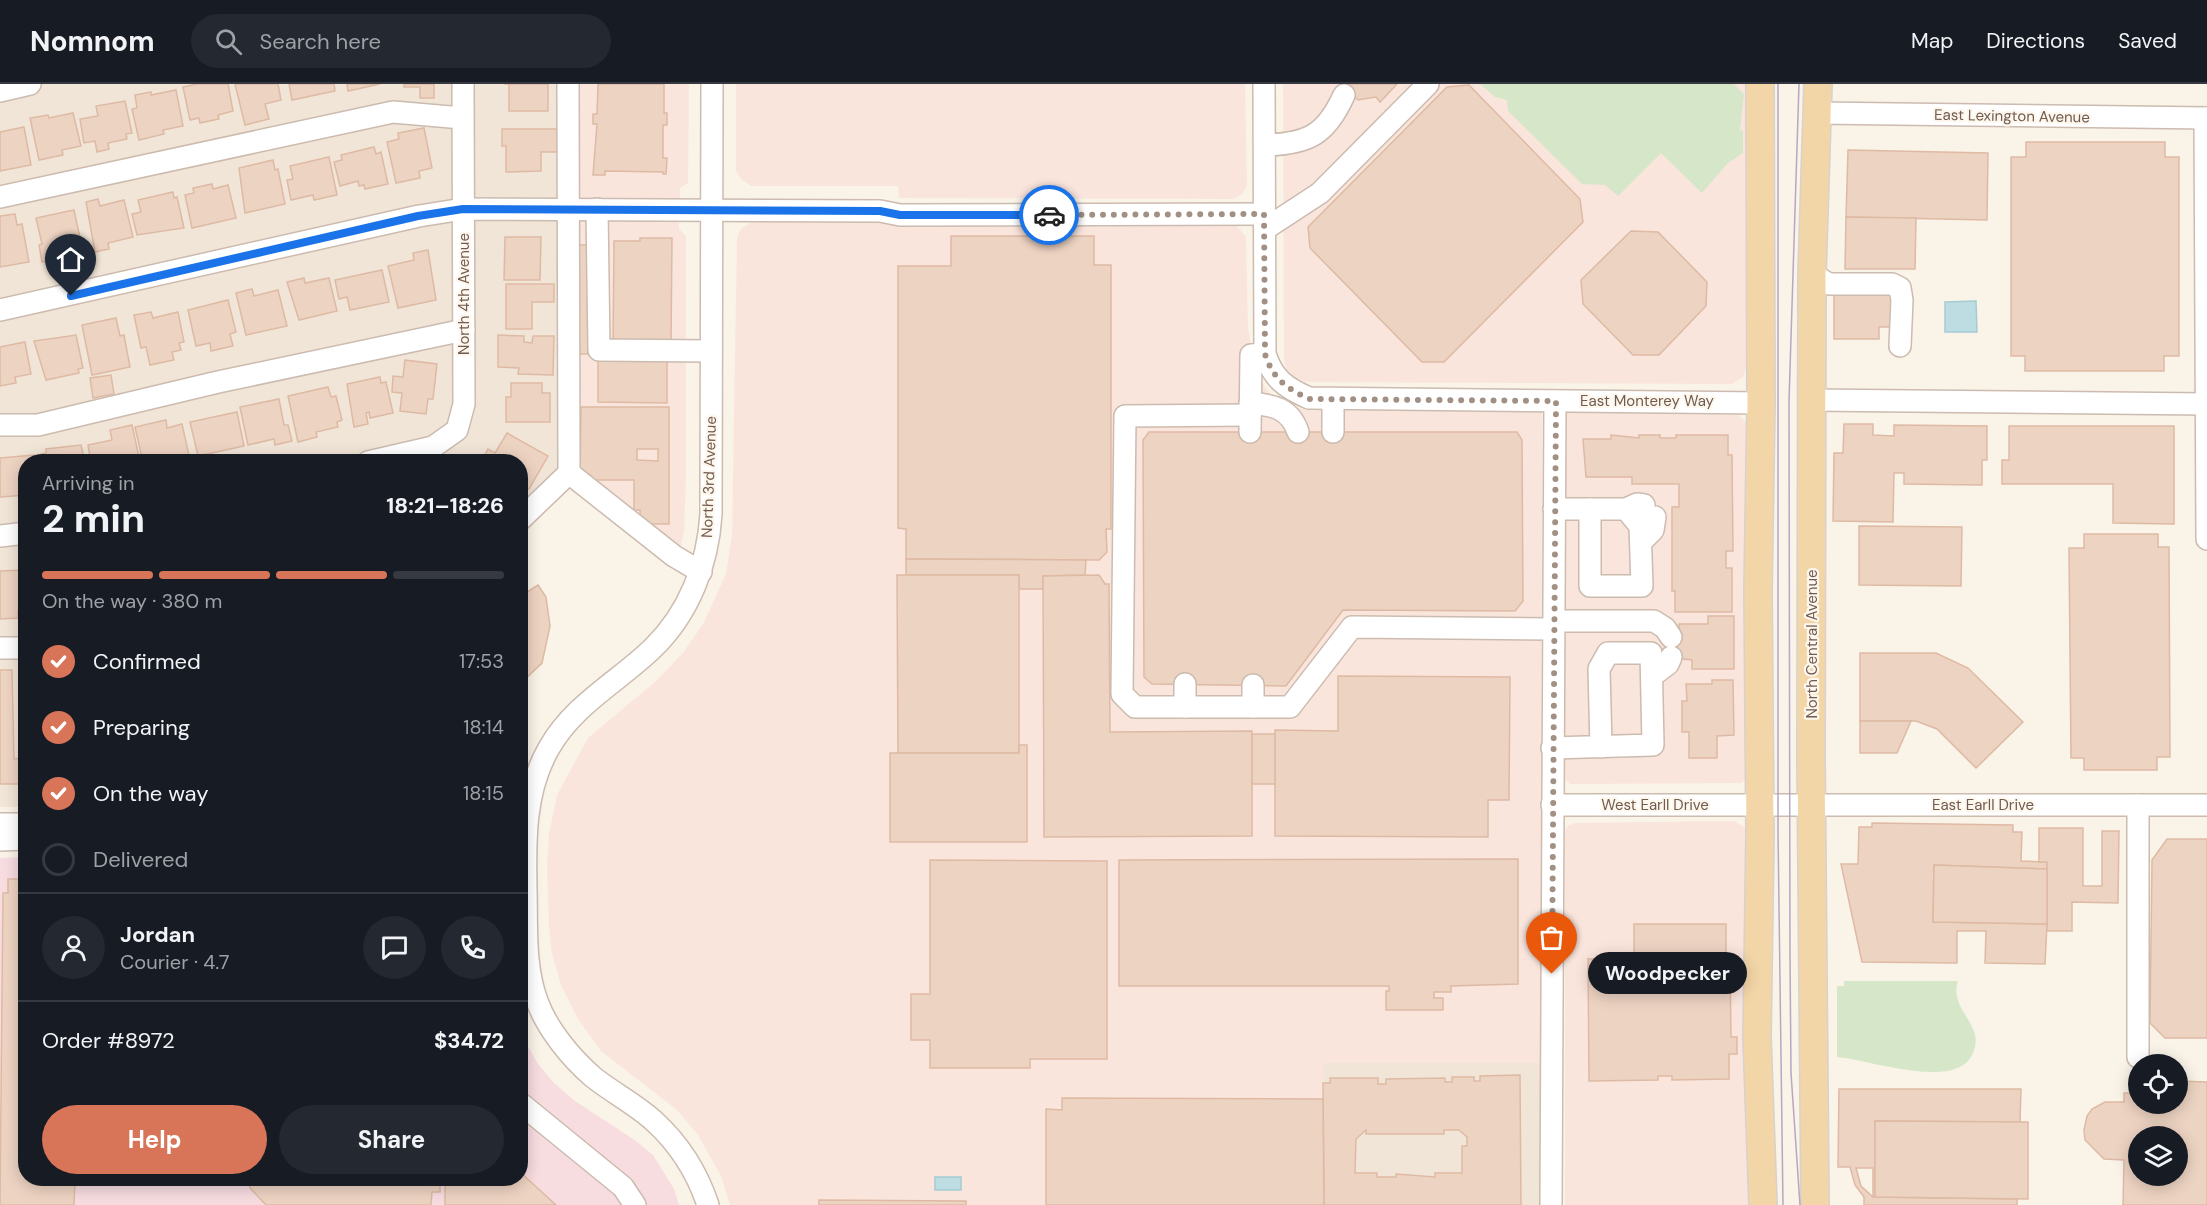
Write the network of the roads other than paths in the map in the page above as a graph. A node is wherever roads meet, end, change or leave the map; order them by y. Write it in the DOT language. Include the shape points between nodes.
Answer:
graph roads {
  1 [pos="30,84"];
  2 [pos="463,84"];
  3 [pos="568,84"];
  4 [pos="712,84"];
  5 [pos="1264,84"];
  6 [pos="1428,84"];
  7 [pos="1760,84"];
  8 [pos="1818,84"];
  9 [pos="0,91"];
  10 [pos="1344,95"];
  11 [pos="1818,113"];
  12 [pos="462,118"];
  13 [pos="2206,118"];
  14 [pos="1265,146"];
  15 [pos="0,197"];
  16 [pos="463,209"];
  17 [pos="597,209"];
  18 [pos="712,209"];
  19 [pos="568,210"];
  20 [pos="1264,221"];
  21 [pos="1812,274"];
  22 [pos="0,310"];
  23 [pos="464,330"];
  24 [pos="1900,346"];
  25 [pos="711,351"];
  26 [pos="1265,354"];
  27 [pos="1333,399"];
  28 [pos="1812,400"];
  29 [pos="1556,401"];
  30 [pos="1761,403"];
  31 [pos="2206,404"];
  32 [pos="1250,417"];
  33 [pos="0,425"];
  34 [pos="1298,432"];
  35 [pos="1333,432"];
  36 [pos="403,454"];
  37 [pos="569,473"];
  38 [pos="1554,509"];
  39 [pos="1590,509"];
  40 [pos="1642,510"];
  41 [pos="528,512"];
  42 [pos="18,534"];
  43 [pos="0,536"];
  44 [pos="2207,538"];
  45 [pos="1642,541"];
  46 [pos="701,573"];
  47 [pos="1553,625"];
  48 [pos="0,648"];
  49 [pos="18,648"];
  50 [pos="1652,676"];
  51 [pos="1185,684"];
  52 [pos="1253,685"];
  53 [pos="1185,706"];
  54 [pos="1253,706"];
  55 [pos="1601,747"];
  56 [pos="1552,748"];
  57 [pos="531,765"];
  58 [pos="2138,804"];
  59 [pos="2207,804"];
  60 [pos="1552,805"];
  61 [pos="1759,805"];
  62 [pos="1812,805"];
  63 [pos="528,814"];
  64 [pos="0,824"];
  65 [pos="18,824"];
  66 [pos="18,839"];
  67 [pos="0,840"];
  68 [pos="528,953"];
  69 [pos="2138,1054"];
  70 [pos="528,1110"];
  71 [pos="1762,1193"];
  72 [pos="635,1205"];
  73 [pos="708,1205"];
  74 [pos="1551,1205"];
  75 [pos="1775,1205"];
  76 [pos="1815,1205"];
  1 -- 9 [label="street"];
  2 -- 12 [label="street, North 4th Avenue"];
  3 -- 19 [label="street"];
  4 -- 18 [label="street, North 3rd Avenue"];
  5 -- 14 [label="street"];
  6 -- 20 [label="street" via="1320,193"];
  7 -- 30 [label="main road"];
  8 -- 11 [label="main road, North Central Avenue"];
  10 -- 14 [label="street" via="1317,135 1285,145"];
  11 -- 13 [label="street, East Lexington Avenue"];
  11 -- 21 [label="main road, North Central Avenue"];
  12 -- 15 [label="street" via="393,112"];
  12 -- 16 [label="street, North 4th Avenue"];
  13 -- 31 [label="street"];
  14 -- 20 [label="street"];
  16 -- 19 [label="street"];
  16 -- 22 [label="street"];
  16 -- 23 [label="street, North 4th Avenue"];
  17 -- 18 [label="street"];
  17 -- 19 [label="street"];
  17 -- 25 [label="street" via="598,350"];
  18 -- 20 [label="street"];
  18 -- 25 [label="street, North 3rd Avenue"];
  19 -- 37 [label="street"];
  20 -- 26 [label="street"];
  21 -- 24 [label="street" via="1829,284 1892,284 1900,288"];
  21 -- 28 [label="main road, North Central Avenue"];
  23 -- 33 [label="street" via="38,425"];
  23 -- 36 [label="street, North 4th Avenue" via="464,404 457,430 434,447"];
  25 -- 46 [label="street, North 3rd Avenue" via="711,514"];
  26 -- 27 [label="street, East Monterey Way" via="1270,370 1283,387 1309,399"];
  26 -- 32 [label="street" via="1251,355"];
  27 -- 29 [label="street, East Monterey Way"];
  27 -- 35 [label="street"];
  28 -- 31 [label="street"];
  28 -- 62 [label="main road, North Central Avenue"];
  29 -- 30 [label="street, East Monterey Way"];
  29 -- 38 [label="street"];
  30 -- 61 [label="main road"];
  31 -- 44 [label="street"];
  32 -- 34 [label="street" via="1280,408"];
  32 -- 53 [label="street" via="1210,424 1125,416 1122,694 1135,706"];
  37 -- 41 [label="street"];
  37 -- 46 [label="street"];
  38 -- 39 [label="street"];
  38 -- 47 [label="street"];
  39 -- 40 [label="street"];
  39 -- 45 [label="street" via="1590,586 1642,586"];
  40 -- 45 [label="street"];
  40 -- 45 [label="street" via="1653,530"];
  42 -- 43 [label="street"];
  46 -- 57 [label="street, North 3rd Avenue" via="670,629 652,649 597,691"];
  47 -- 50 [label="street" via="1654,621 1665,628 1671,647 1668,664"];
  47 -- 54 [label="street" via="1352,627 1290,706"];
  47 -- 56 [label="street"];
  48 -- 49 [label="street"];
  50 -- 55 [label="street" via="1653,745"];
  50 -- 55 [label="street" via="1652,653 1608,653 1599,669"];
  51 -- 53 [label="street"];
  52 -- 54 [label="street"];
  53 -- 54 [label="street"];
  55 -- 56 [label="street"];
  56 -- 60 [label="street"];
  57 -- 63 [label="street, North 3rd Avenue"];
  58 -- 59 [label="street, East Earll Drive"];
  58 -- 62 [label="street, East Earll Drive"];
  58 -- 69 [label="street"];
  60 -- 61 [label="street, West Earll Drive"];
  60 -- 74 [label="street"];
  61 -- 62 [label="street, East Earll Drive"];
  61 -- 71 [label="main road" via="1757,1037"];
  62 -- 76 [label="main road, North Central Avenue"];
  64 -- 65 [label="street"];
  66 -- 67 [label="street"];
  68 -- 73 [label="street, North 3rd Avenue" via="537,1002 545,1020 592,1076 654,1121 682,1151 699,1178"];
  70 -- 72 [label="street" via="623,1187"];
  71 -- 75 [label="main road"];
}
